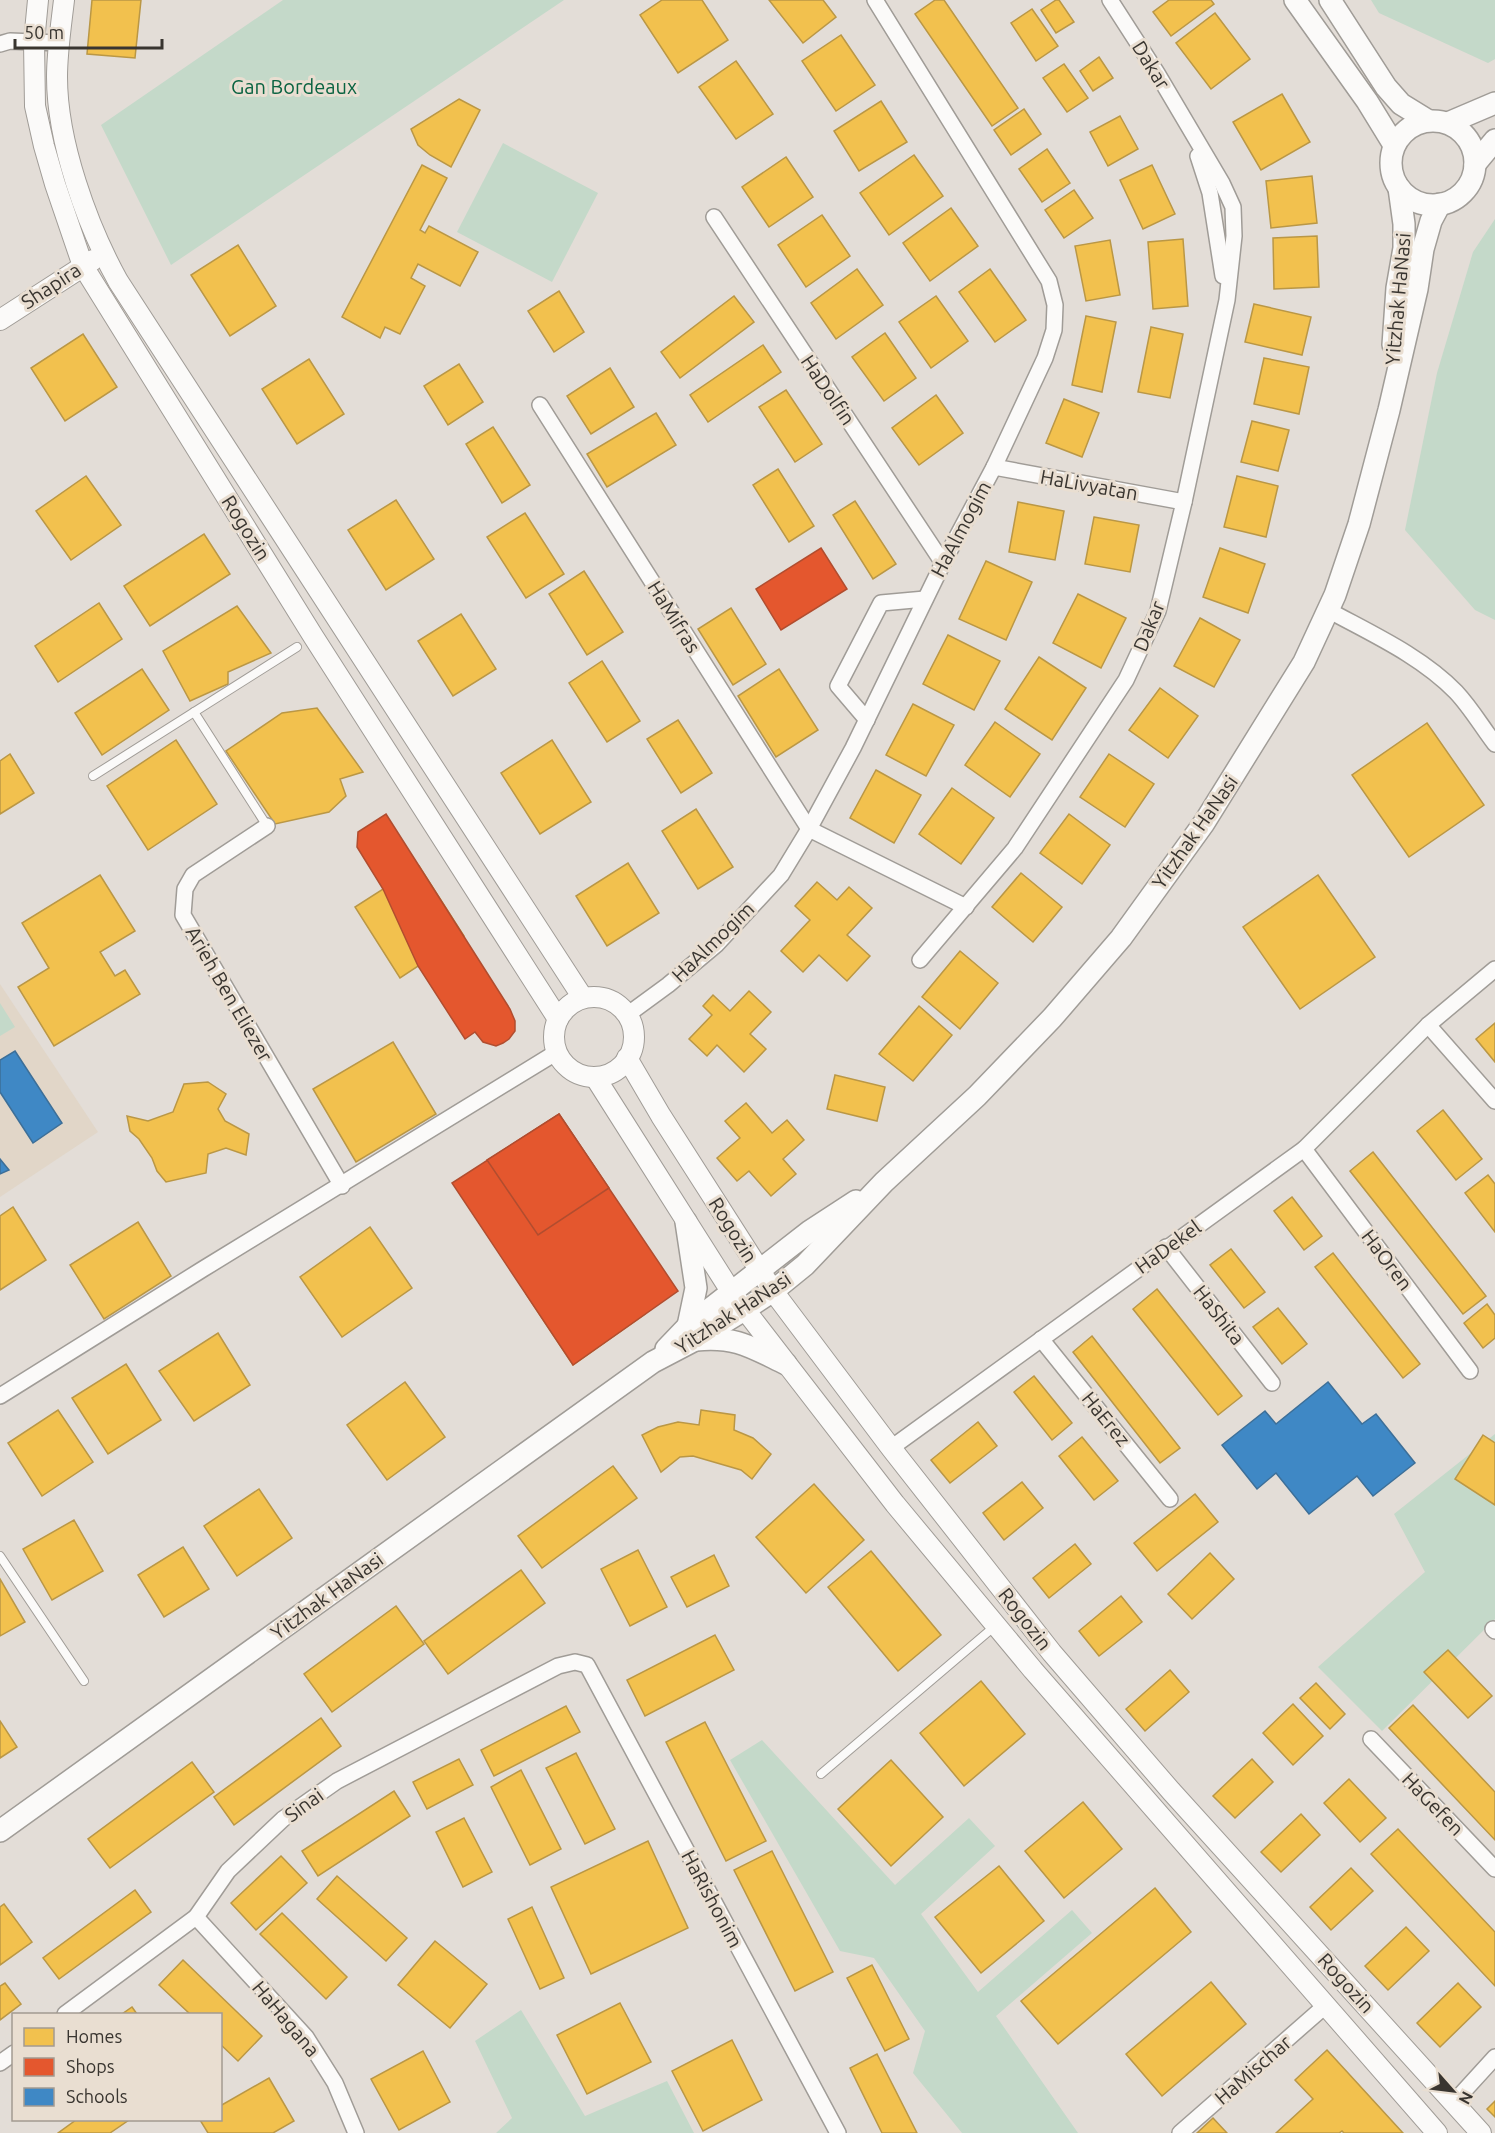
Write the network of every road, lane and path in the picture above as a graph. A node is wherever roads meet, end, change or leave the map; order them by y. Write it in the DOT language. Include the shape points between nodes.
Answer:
graph roads {
  1 [pos="38,0"];
  2 [pos="64,0"];
  3 [pos="875,0"];
  4 [pos="1110,0"];
  5 [pos="1295,0"];
  6 [pos="1330,0"];
  7 [pos="34,42"];
  8 [pos="59,43"];
  9 [pos="0,44"];
  10 [pos="1495,104"];
  11 [pos="1438,122"];
  12 [pos="1495,140"];
  13 [pos="1394,145"];
  14 [pos="1475,164"];
  15 [pos="1399,188"];
  16 [pos="1440,204"];
  17 [pos="714,217"];
  18 [pos="103,253"];
  19 [pos="83,266"];
  20 [pos="0,320"];
  21 [pos="540,405"];
  22 [pos="1389,410"];
  23 [pos="994,467"];
  24 [pos="1184,502"];
  25 [pos="943,563"];
  26 [pos="925,599"];
  27 [pos="1328,610"];
  28 [pos="297,647"];
  29 [pos="194,712"];
  30 [pos="867,720"];
  31 [pos="1495,744"];
  32 [pos="93,776"];
  33 [pos="267,826"];
  34 [pos="808,829"];
  35 [pos="966,907"];
  36 [pos="920,960"];
  37 [pos="1495,969"];
  38 [pos="583,998"];
  39 [pos="627,1015"];
  40 [pos="558,1019"];
  41 [pos="1428,1025"];
  42 [pos="557,1052"];
  43 [pos="627,1058"];
  44 [pos="596,1077"];
  45 [pos="1494,1098"];
  46 [pos="1304,1149"];
  47 [pos="884,1182"];
  48 [pos="342,1186"];
  49 [pos="686,1222"];
  50 [pos="1166,1247"];
  51 [pos="759,1272"];
  52 [pos="773,1291"];
  53 [pos="738,1301"];
  54 [pos="692,1333"];
  55 [pos="1041,1339"];
  56 [pos="786,1364"];
  57 [pos="1470,1371"];
  58 [pos="1272,1383"];
  59 [pos="0,1396"];
  60 [pos="891,1448"];
  61 [pos="1170,1500"];
  62 [pos="0,1556"];
  63 [pos="995,1626"];
  64 [pos="587,1665"];
  65 [pos="84,1681"];
  66 [pos="1371,1739"];
  67 [pos="820,1774"];
  68 [pos="0,1831"];
  69 [pos="1495,1869"];
  70 [pos="196,1917"];
  71 [pos="1326,2006"];
  72 [pos="66,2013"];
  73 [pos="1495,2057"];
  74 [pos="1454,2102"];
  75 [pos="356,2133"];
  76 [pos="838,2133"];
  77 [pos="1180,2133"];
  78 [pos="1437,2133"];
  79 [pos="1481,2133"];
  1 -- 7 [label="street, Rogozin"];
  2 -- 8 [label="street, Rogozin"];
  3 -- 23 [label="street, HaAlmogim" via="1049,280 1055,305 1054,330"];
  4 -- 24 [label="street, Dakar" via="1190,130 1210,193 1227,300"];
  5 -- 13 [label="main road"];
  6 -- 11 [label="main road" via="1401,104"];
  7 -- 8 [label="street"];
  7 -- 9 [label="street"];
  7 -- 19 [label="street, Rogozin" via="35,106"];
  8 -- 18 [label="street, Rogozin" via="57,78 63,135 75,180"];
  10 -- 11 [label="main road"];
  11 -- 13 [label="main road" via="1413,125"];
  11 -- 14 [label="main road" via="1459,129 1468,139"];
  12 -- 14 [label="main road"];
  13 -- 15 [label="main road" via="1391,167"];
  14 -- 16 [label="main road" via="1465,190"];
  15 -- 16 [label="main road" via="1417,202"];
  15 -- 22 [label="main road, Yitzhak HaNasi" via="1404,248 1397,288"];
  16 -- 22 [label="main road, Yitzhak HaNasi" via="1423,249"];
  17 -- 25 [label="street, HaDolfin"];
  18 -- 19 [label="street, Shapira"];
  18 -- 38 [label="street, Rogozin"];
  19 -- 20 [label="street, Shapira"];
  19 -- 40 [label="street, Rogozin"];
  21 -- 34 [label="street, HaMifras"];
  22 -- 27 [label="main road, Yitzhak HaNasi" via="1359,524"];
  23 -- 24 [label="street, HaLivyatan"];
  23 -- 25 [label="street, HaAlmogim"];
  24 -- 35 [label="street, Dakar" via="1158,611 1126,680 1015,848"];
  25 -- 26 [label="street, HaAlmogim"];
  26 -- 30 [label="street, HaAlmogim"];
  26 -- 30 [label="street" via="881,603 838,686"];
  27 -- 31 [label="street" via="1402,651 1439,677 1468,706"];
  27 -- 47 [label="main road, Yitzhak HaNasi" via="1304,662 1248,754 1204,823 1120,938 1052,1018 977,1096"];
  28 -- 29 [label="lane"];
  29 -- 32 [label="lane"];
  29 -- 33 [label="lane"];
  30 -- 34 [label="street, HaAlmogim"];
  33 -- 48 [label="street, Arieh Ben Eliezer" via="193,875 185,889 183,915"];
  34 -- 35 [label="street"];
  34 -- 39 [label="street, HaAlmogim" via="781,875 717,944"];
  35 -- 36 [label="street, Dakar"];
  37 -- 41 [label="street, HaDekel"];
  38 -- 39 [label="street" via="608,999"];
  38 -- 40 [label="street" via="564,1010"];
  39 -- 43 [label="street" via="634,1037"];
  40 -- 42 [label="street" via="554,1030"];
  41 -- 45 [label="street"];
  41 -- 46 [label="street, HaDekel"];
  42 -- 44 [label="street" via="572,1071"];
  42 -- 48 [label="street"];
  43 -- 44 [label="street" via="619,1068"];
  43 -- 51 [label="street, Rogozin"];
  44 -- 49 [label="street, Rogozin"];
  46 -- 50 [label="street, HaDekel"];
  46 -- 57 [label="street, HaOren"];
  47 -- 51 [label="main road, Yitzhak HaNasi" via="810,1231"];
  47 -- 52 [label="main road, Yitzhak HaNasi" via="805,1265"];
  48 -- 59 [label="street"];
  49 -- 53 [label="street, Rogozin"];
  49 -- 54 [label="main road" via="696,1288"];
  50 -- 55 [label="street, HaDekel"];
  50 -- 58 [label="street, HaShita"];
  51 -- 52 [label="street, Rogozin"];
  51 -- 53 [label="main road, Yitzhak HaNasi"];
  52 -- 53 [label="main road, Yitzhak HaNasi"];
  52 -- 60 [label="street, Rogozin"];
  53 -- 54 [label="main road, Yitzhak HaNasi"];
  53 -- 56 [label="street, Rogozin"];
  54 -- 56 [label="main road" via="745,1344"];
  54 -- 68 [label="main road, Yitzhak HaNasi"];
  55 -- 60 [label="street, HaDekel"];
  55 -- 61 [label="street, HaErez"];
  56 -- 63 [label="street, Rogozin"];
  60 -- 74 [label="street, Rogozin" via="1107,1717"];
  62 -- 65 [label="lane"];
  63 -- 67 [label="lane"];
  63 -- 71 [label="street, Rogozin"];
  64 -- 70 [label="street, Sinai" via="575,1662 558,1666 337,1781 283,1818 228,1871"];
  64 -- 76 [label="street, HaRishonim"];
  66 -- 69 [label="street, HaGefen"];
  70 -- 72 [label="street, Sinai"];
  70 -- 75 [label="street, HaHagana" via="306,2037 335,2084"];
  71 -- 77 [label="street, HaMischar"];
  71 -- 78 [label="street, Rogozin"];
  73 -- 74 [label="street"];
  74 -- 79 [label="street, Rogozin"];
}
